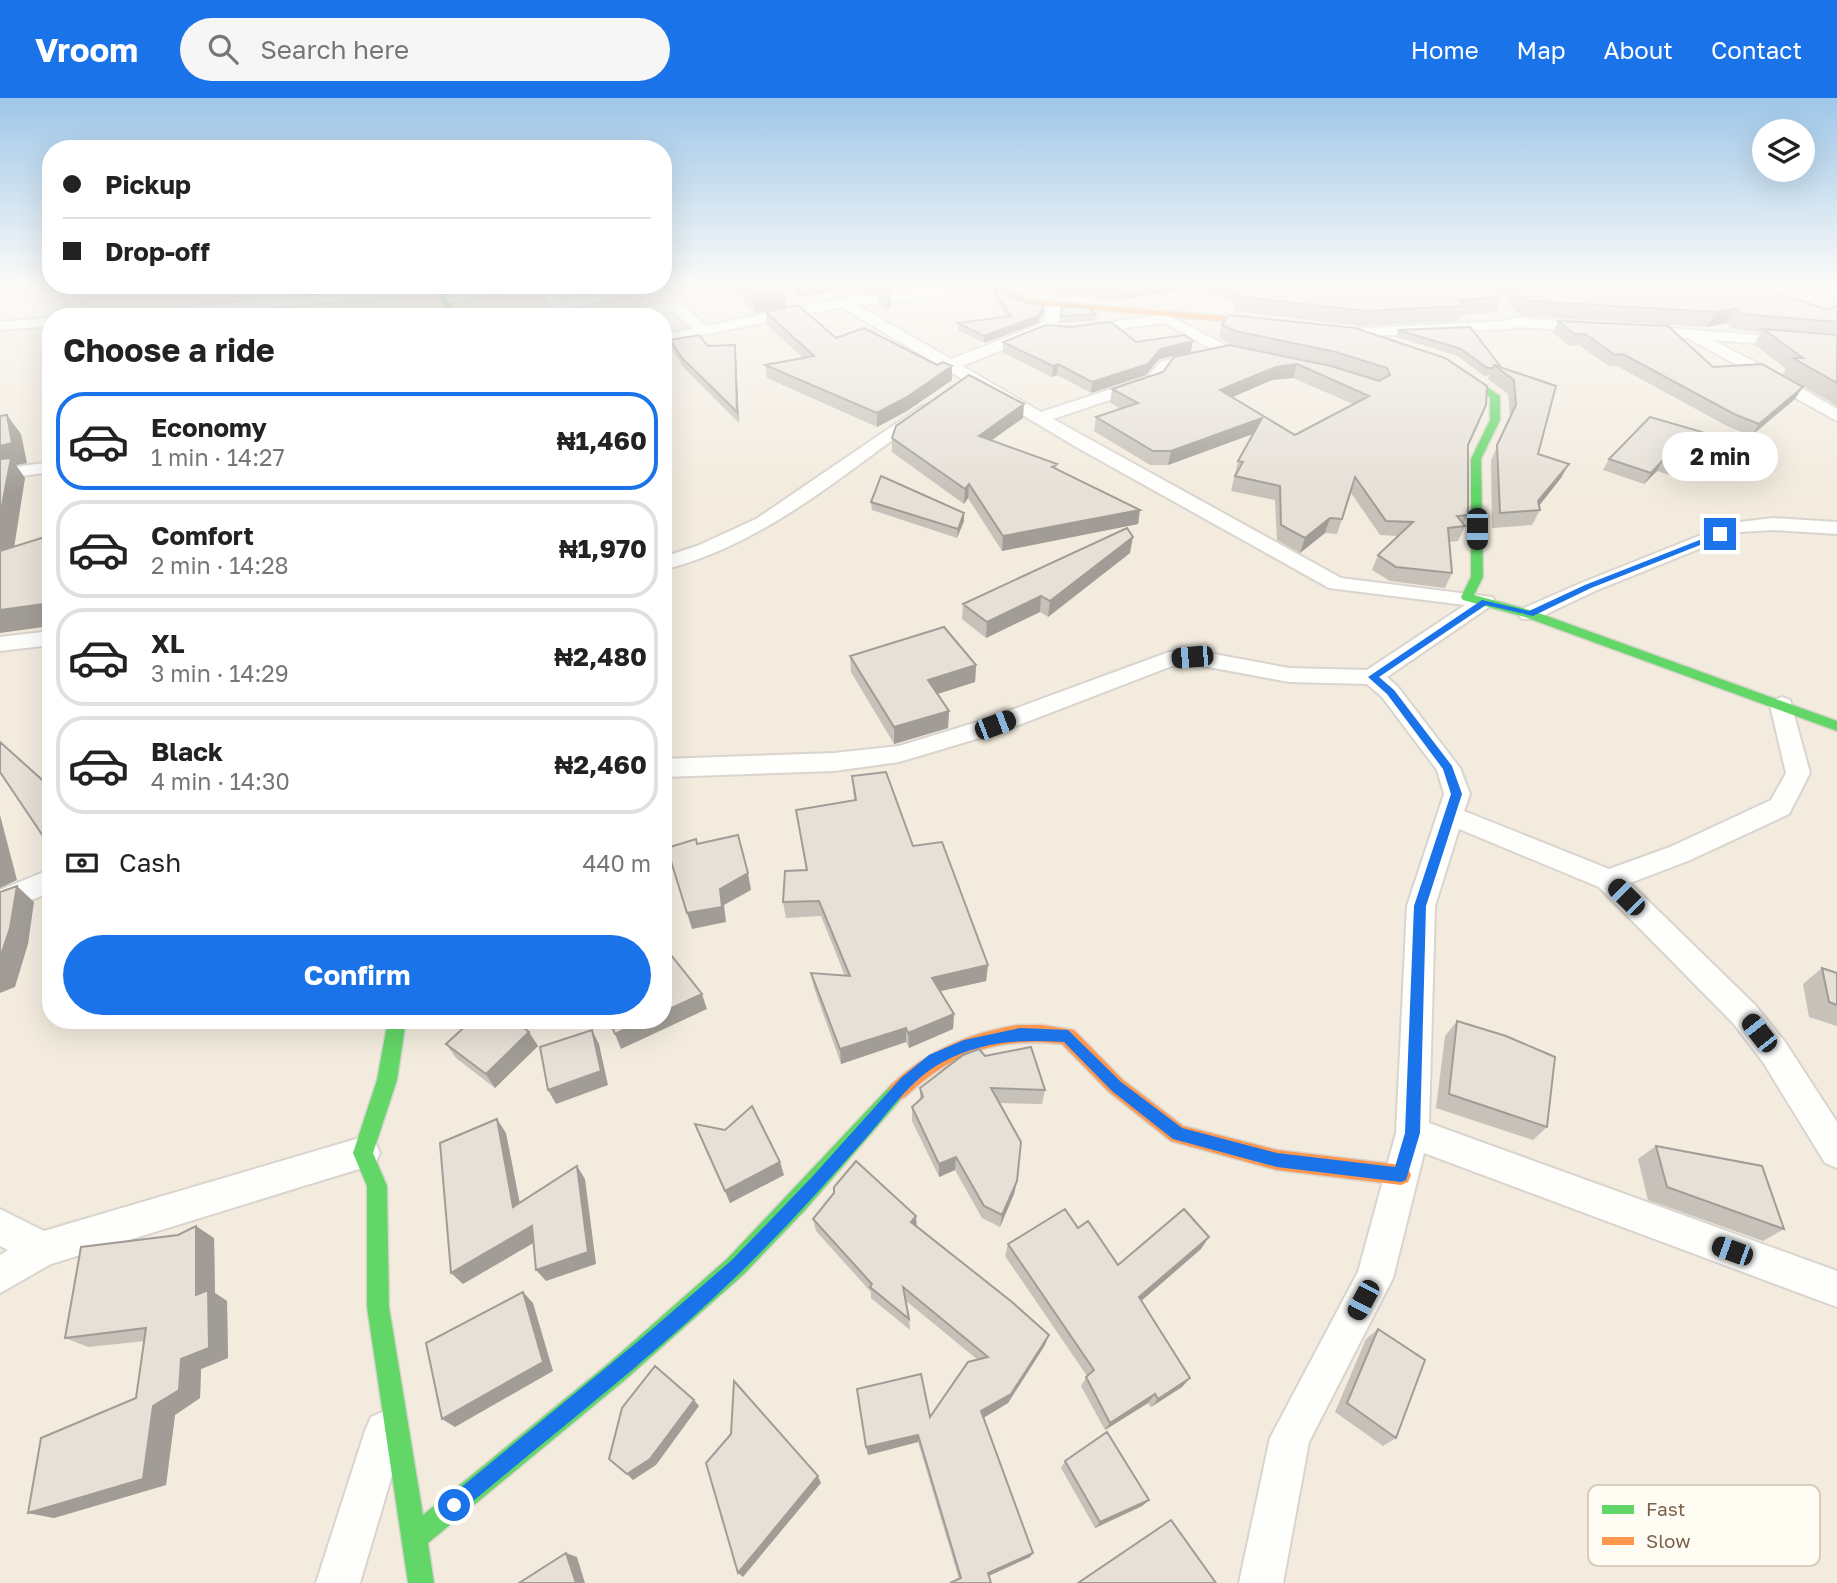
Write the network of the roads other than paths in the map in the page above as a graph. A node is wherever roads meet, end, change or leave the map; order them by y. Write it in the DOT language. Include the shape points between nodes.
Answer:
graph roads {
  1 [pos="932,354"];
  2 [pos="977,354"];
  3 [pos="1212,354"];
  4 [pos="1241,354"];
  5 [pos="1729,354"];
  6 [pos="1429,356"];
  7 [pos="1263,359"];
  8 [pos="950,365"];
  9 [pos="971,377"];
  10 [pos="1837,416"];
  11 [pos="1039,418"];
  12 [pos="42,468"];
  13 [pos="0,474"];
  14 [pos="1837,528"];
  15 [pos="672,561"];
  16 [pos="1485,601"];
  17 [pos="1530,614"];
  18 [pos="42,639"];
  19 [pos="0,644"];
  20 [pos="1373,677"];
  21 [pos="1782,705"];
  22 [pos="1837,726"];
  23 [pos="672,768"];
  24 [pos="1449,815"];
  25 [pos="1609,880"];
  26 [pos="42,884"];
  27 [pos="0,902"];
  28 [pos="396,1029"];
  29 [pos="1412,1133"];
  30 [pos="1837,1152"];
  31 [pos="363,1153"];
  32 [pos="1401,1175"];
  33 [pos="0,1227"];
  34 [pos="43,1249"];
  35 [pos="0,1275"];
  36 [pos="1837,1289"];
  37 [pos="393,1406"];
  38 [pos="413,1539"];
  39 [pos="338,1583"];
  40 [pos="421,1583"];
  41 [pos="1261,1583"];
  1 -- 8 [label="street"];
  2 -- 8 [label="street"];
  3 -- 11 [label="street" via="1165,365 1154,380"];
  4 -- 7 [label="street"];
  5 -- 10 [label="street"];
  6 -- 16 [label="street" via="1495,396 1494,420 1476,458 1476,577 1467,597"];
  8 -- 9 [label="street"];
  9 -- 11 [label="street"];
  9 -- 15 [label="street" via="763,523"];
  11 -- 16 [label="street" via="1336,583"];
  12 -- 13 [label="street"];
  14 -- 17 [label="street" via="1738,527"];
  16 -- 17 [label="street"];
  16 -- 20 [label="street"];
  17 -- 21 [label="street"];
  18 -- 19 [label="street"];
  20 -- 23 [label="street" via="1289,675 1192,657 1169,659 995,725 899,754 834,762"];
  20 -- 24 [label="street" via="1390,692 1448,768 1457,794"];
  21 -- 22 [label="street"];
  21 -- 25 [label="street" via="1798,773 1780,807 1679,854"];
  24 -- 25 [label="street"];
  24 -- 29 [label="street" via="1420,906"];
  25 -- 30 [label="street" via="1744,1014 1774,1052"];
  26 -- 27 [label="street"];
  28 -- 31 [label="street" via="387,1080"];
  29 -- 32 [label="street"];
  29 -- 36 [label="street"];
  31 -- 34 [label="street"];
  31 -- 37 [label="street" via="377,1186 378,1307"];
  32 -- 38 [label="street" via="1277,1160 1178,1134 1116,1086 1068,1036 1020,1033 964,1046 934,1059 906,1083 737,1265"];
  32 -- 41 [label="street" via="1375,1278 1290,1438"];
  33 -- 34 [label="street"];
  34 -- 35 [label="street"];
  37 -- 38 [label="street"];
  37 -- 39 [label="street"];
  38 -- 40 [label="street"];
}
